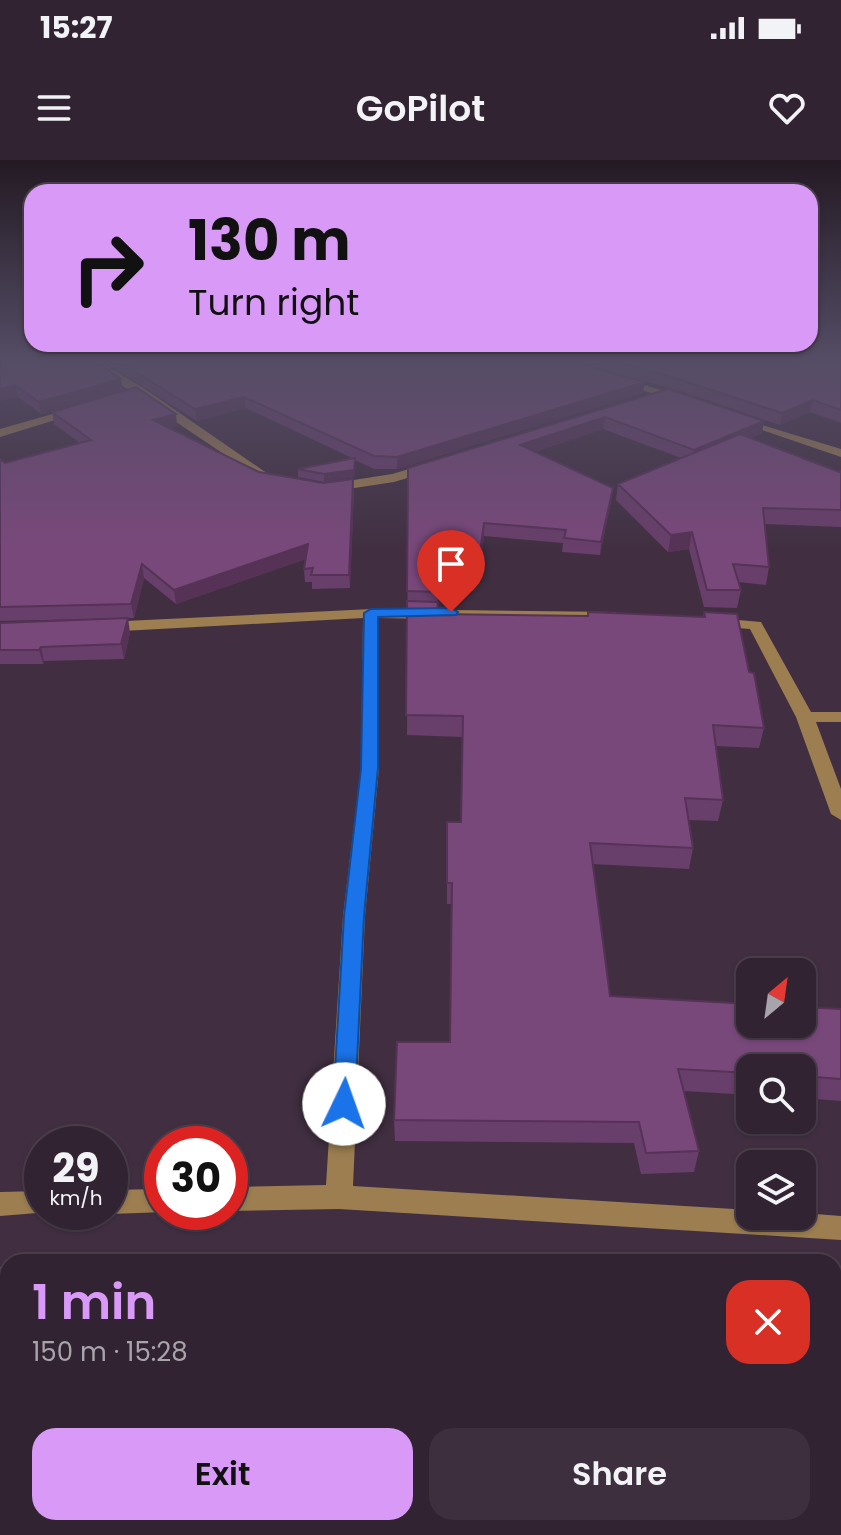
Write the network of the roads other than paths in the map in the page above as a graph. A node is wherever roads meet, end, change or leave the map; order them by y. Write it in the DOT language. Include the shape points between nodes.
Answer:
graph roads {
  1 [pos="35,422"];
  2 [pos="184,422"];
  3 [pos="751,422"];
  4 [pos="0,433"];
  5 [pos="841,453"];
  6 [pos="443,463"];
  7 [pos="281,480"];
  8 [pos="309,486"];
  9 [pos="371,613"];
  10 [pos="629,618"];
  11 [pos="692,621"];
  12 [pos="92,628"];
  13 [pos="805,717"];
  14 [pos="841,717"];
  15 [pos="841,814"];
  16 [pos="339,1197"];
  17 [pos="248,1199"];
  18 [pos="24,1203"];
  19 [pos="0,1204"];
  20 [pos="841,1228"];
  1 -- 4 [label="street"];
  2 -- 7 [label="street" via="240,462"];
  3 -- 5 [label="street"];
  6 -- 8 [label="street" via="356,485"];
  9 -- 10 [label="street"];
  9 -- 12 [label="street"];
  9 -- 16 [label="street" via="370,768 354,916"];
  11 -- 13 [label="street" via="755,625"];
  13 -- 14 [label="street"];
  13 -- 15 [label="street"];
  16 -- 17 [label="street"];
  16 -- 20 [label="street"];
  18 -- 19 [label="street"];
}
